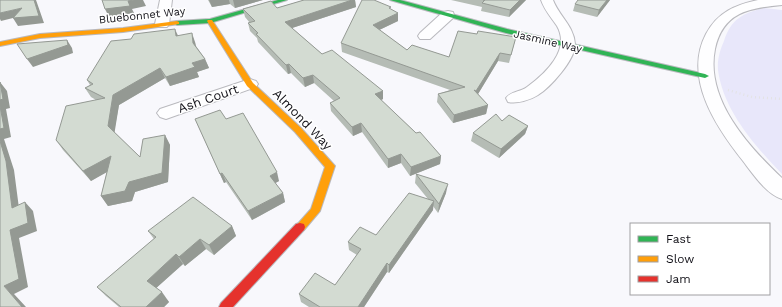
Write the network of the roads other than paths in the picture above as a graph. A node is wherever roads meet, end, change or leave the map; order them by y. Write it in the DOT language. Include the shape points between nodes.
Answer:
graph roads {
  1 [pos="166,0"];
  2 [pos="284,0"];
  3 [pos="392,0"];
  4 [pos="547,0"];
  5 [pos="781,1"];
  6 [pos="448,15"];
  7 [pos="210,21"];
  8 [pos="162,24"];
  9 [pos="425,36"];
  10 [pos="0,44"];
  11 [pos="568,44"];
  12 [pos="705,76"];
  13 [pos="250,84"];
  14 [pos="514,98"];
  15 [pos="166,113"];
  16 [pos="782,191"];
  17 [pos="225,307"];
  1 -- 8 [label="street"];
  2 -- 7 [label="street, Bluebonnet Way"];
  3 -- 6 [label="street, Jasmine Way"];
  4 -- 11 [label="street" via="551,11 564,26"];
  5 -- 12 [label="street" via="746,7 724,17 708,44 704,59"];
  6 -- 9 [label="street"];
  6 -- 11 [label="street, Jasmine Way"];
  7 -- 8 [label="street, Bluebonnet Way"];
  7 -- 13 [label="street, Almond Way"];
  8 -- 10 [label="street, Bluebonnet Way" via="123,30 40,36"];
  11 -- 12 [label="street, Jasmine Way"];
  11 -- 14 [label="street" via="566,54 556,69 532,92"];
  12 -- 16 [label="street" via="720,113 733,135"];
  13 -- 15 [label="street, Ash Court"];
  13 -- 17 [label="street, Almond Way" via="298,130 330,166 315,211"];
}
